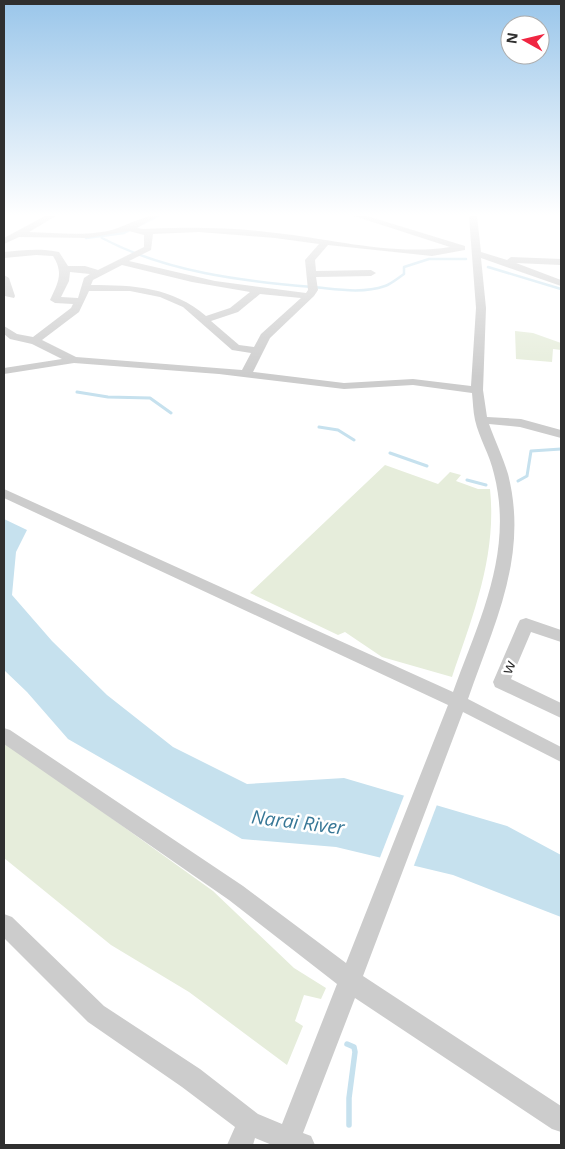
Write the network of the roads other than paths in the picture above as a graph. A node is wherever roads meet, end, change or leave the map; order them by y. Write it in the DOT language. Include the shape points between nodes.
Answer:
graph roads {
  1 [pos="66,269"];
  2 [pos="89,270"];
  3 [pos="107,270"];
  4 [pos="138,270"];
  5 [pos="310,270"];
  6 [pos="477,270"];
  7 [pos="525,270"];
  8 [pos="371,273"];
  9 [pos="98,274"];
  10 [pos="310,274"];
  11 [pos="4,278"];
  12 [pos="561,283"];
  13 [pos="175,287"];
  14 [pos="85,288"];
  15 [pos="256,292"];
  16 [pos="10,296"];
  17 [pos="310,296"];
  18 [pos="80,301"];
  19 [pos="204,320"];
  20 [pos="4,330"];
  21 [pos="36,341"];
  22 [pos="259,351"];
  23 [pos="74,360"];
  24 [pos="4,371"];
  25 [pos="246,374"];
  26 [pos="477,390"];
  27 [pos="481,420"];
  28 [pos="561,434"];
  29 [pos="4,493"];
  30 [pos="561,636"];
  31 [pos="457,706"];
  32 [pos="561,712"];
  33 [pos="4,735"];
  34 [pos="561,755"];
  35 [pos="4,924"];
  36 [pos="352,977"];
  37 [pos="561,1120"];
  38 [pos="245,1134"];
  39 [pos="286,1145"];
  40 [pos="302,1145"];
  1 -- 18 [label="street" via="56,300"];
  2 -- 9 [label="street"];
  3 -- 9 [label="street"];
  4 -- 13 [label="street"];
  5 -- 10 [label="street"];
  6 -- 26 [label="street" via="482,308"];
  7 -- 12 [label="street"];
  8 -- 10 [label="street"];
  9 -- 14 [label="street" via="89,278"];
  10 -- 17 [label="street"];
  11 -- 16 [label="street"];
  13 -- 14 [label="street"];
  13 -- 15 [label="street"];
  13 -- 19 [label="street" via="187,305"];
  14 -- 18 [label="street"];
  15 -- 17 [label="street"];
  15 -- 19 [label="street" via="234,310"];
  17 -- 22 [label="street" via="264,336"];
  18 -- 21 [label="street" via="75,310"];
  19 -- 22 [label="street" via="236,348"];
  20 -- 21 [label="street" via="14,337"];
  21 -- 23 [label="street"];
  22 -- 25 [label="street"];
  23 -- 24 [label="street"];
  23 -- 25 [label="street"];
  25 -- 26 [label="street" via="344,386 413,382"];
  26 -- 27 [label="street"];
  27 -- 28 [label="street" via="521,423"];
  27 -- 31 [label="street" via="505,494 506,558 502,579"];
  29 -- 31 [label="street"];
  30 -- 32 [label="street, ｗ" via="526,624 501,682"];
  31 -- 34 [label="street"];
  31 -- 36 [label="street"];
  33 -- 36 [label="street"];
  35 -- 38 [label="street" via="96,1014 191,1078"];
  36 -- 37 [label="street"];
  36 -- 39 [label="street"];
  38 -- 40 [label="street"];
}
